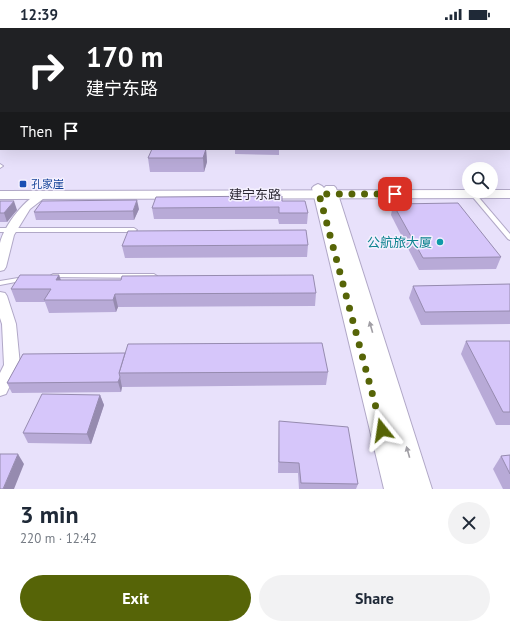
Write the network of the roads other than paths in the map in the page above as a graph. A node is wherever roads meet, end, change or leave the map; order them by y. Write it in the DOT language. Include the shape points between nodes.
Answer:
graph roads {
  1 [pos="498,188"];
  2 [pos="0,189"];
  3 [pos="510,189"];
  4 [pos="325,191"];
  5 [pos="462,191"];
  6 [pos="498,193"];
  7 [pos="510,194"];
  8 [pos="0,195"];
  9 [pos="43,195"];
  10 [pos="477,198"];
  11 [pos="0,230"];
  12 [pos="12,230"];
  13 [pos="134,230"];
  14 [pos="510,238"];
  15 [pos="0,267"];
  16 [pos="47,276"];
  17 [pos="154,276"];
  18 [pos="33,277"];
  19 [pos="0,283"];
  20 [pos="0,296"];
  21 [pos="0,389"];
  22 [pos="397,489"];
  23 [pos="418,489"];
  1 -- 3 [label="main road"];
  2 -- 4 [label="main road, 建宁东路"];
  4 -- 5 [label="main road, 建宁东路"];
  4 -- 9 [label="main road, 建宁东路"];
  4 -- 22 [label="street"];
  23 -- 4 [label="street, one-way"];
  6 -- 7 [label="main road, 建宁东路"];
  8 -- 9 [label="main road, 建宁东路"];
  9 -- 12 [label="street" via="26,207"];
  10 -- 14 [label="lane"];
  11 -- 12 [label="lane"];
  12 -- 13 [label="lane"];
  12 -- 15 [label="street" via="8,235"];
  16 -- 17 [label="lane"];
  18 -- 19 [label="lane"];
  20 -- 21 [label="street" via="9,324 12,365"];
}
